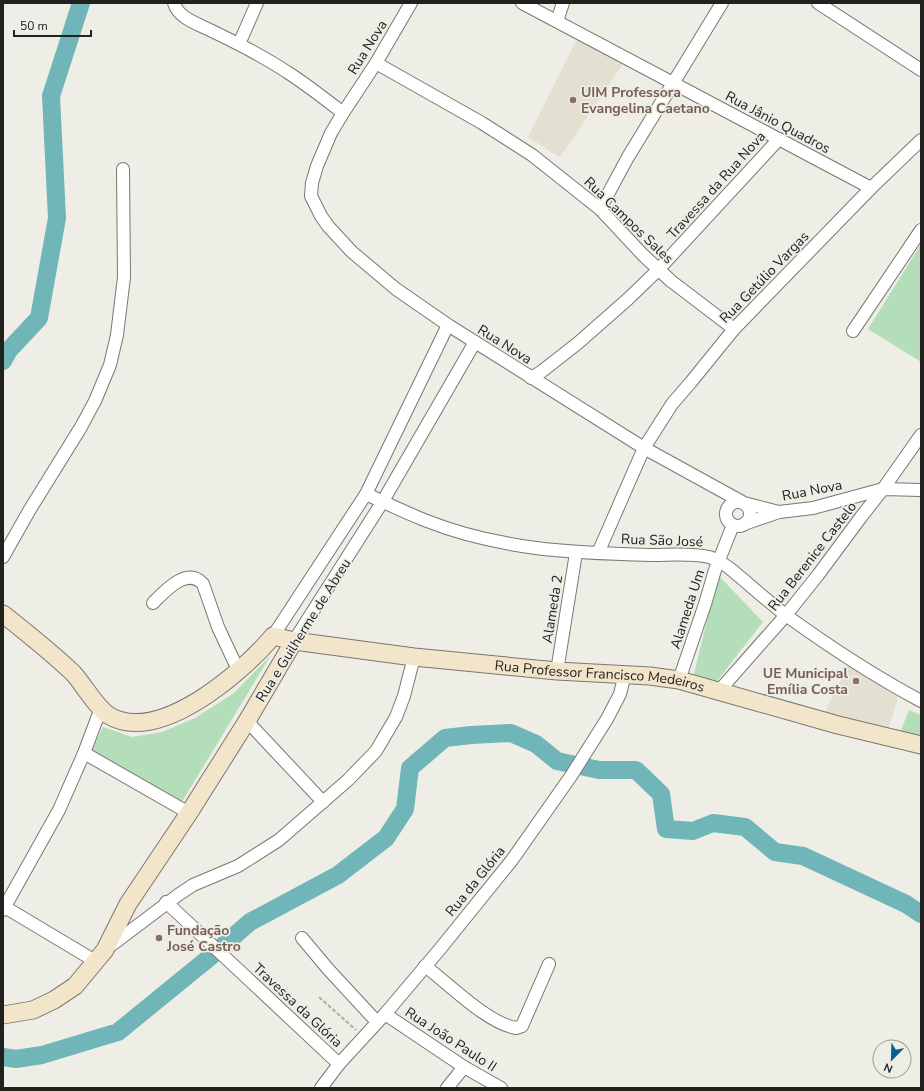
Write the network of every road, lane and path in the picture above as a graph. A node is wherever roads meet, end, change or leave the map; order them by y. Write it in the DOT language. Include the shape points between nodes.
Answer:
graph roads {
  1 [pos="174,3"];
  2 [pos="257,3"];
  3 [pos="411,3"];
  4 [pos="522,3"];
  5 [pos="563,3"];
  6 [pos="722,3"];
  7 [pos="823,4"];
  8 [pos="557,21"];
  9 [pos="239,44"];
  10 [pos="376,63"];
  11 [pos="921,70"];
  12 [pos="673,83"];
  13 [pos="343,113"];
  14 [pos="779,139"];
  15 [pos="921,140"];
  16 [pos="123,169"];
  17 [pos="871,188"];
  18 [pos="600,209"];
  19 [pos="921,230"];
  20 [pos="658,270"];
  21 [pos="448,325"];
  22 [pos="734,329"];
  23 [pos="853,331"];
  24 [pos="475,342"];
  25 [pos="532,378"];
  26 [pos="921,435"];
  27 [pos="644,448"];
  28 [pos="883,489"];
  29 [pos="921,490"];
  30 [pos="725,492"];
  31 [pos="366,494"];
  32 [pos="383,501"];
  33 [pos="744,503"];
  34 [pos="726,512"];
  35 [pos="779,512"];
  36 [pos="739,525"];
  37 [pos="576,553"];
  38 [pos="598,553"];
  39 [pos="3,556"];
  40 [pos="719,561"];
  41 [pos="153,602"];
  42 [pos="3,614"];
  43 [pos="786,615"];
  44 [pos="273,636"];
  45 [pos="294,641"];
  46 [pos="414,657"];
  47 [pos="557,671"];
  48 [pos="238,672"];
  49 [pos="625,674"];
  50 [pos="679,680"];
  51 [pos="719,691"];
  52 [pos="921,701"];
  53 [pos="101,708"];
  54 [pos="248,722"];
  55 [pos="921,744"];
  56 [pos="84,753"];
  57 [pos="323,802"];
  58 [pos="189,813"];
  59 [pos="166,902"];
  60 [pos="3,908"];
  61 [pos="302,938"];
  62 [pos="100,955"];
  63 [pos="549,964"];
  64 [pos="425,966"];
  65 [pos="319,997"];
  66 [pos="3,1015"];
  67 [pos="381,1018"];
  68 [pos="363,1036"];
  69 [pos="339,1064"];
  70 [pos="464,1067"];
  71 [pos="321,1088"];
  72 [pos="447,1088"];
  73 [pos="501,1088"];
  1 -- 9 [label="street" via="180,14"];
  2 -- 9 [label="street"];
  3 -- 10 [label="street, Rua Nova"];
  4 -- 8 [label="street, Rua Jânio Quadros"];
  5 -- 8 [label="street"];
  6 -- 12 [label="street"];
  7 -- 11 [label="street"];
  8 -- 12 [label="street, Rua Jânio Quadros"];
  9 -- 13 [label="street" via="286,71"];
  10 -- 13 [label="street, Rua Nova"];
  10 -- 18 [label="street, Rua Campos Sales" via="510,140 559,175"];
  12 -- 14 [label="street, Rua Jânio Quadros"];
  12 -- 18 [label="street"];
  13 -- 21 [label="street, Rua Nova" via="316,166 311,196 315,205 328,226 369,267"];
  14 -- 17 [label="street, Rua Jânio Quadros"];
  14 -- 20 [label="street, Travessa da Rua Nova"];
  15 -- 17 [label="street, Rua Getúlio Vargas"];
  16 -- 39 [label="street" via="124,277 117,335 110,365 81,427"];
  17 -- 22 [label="street, Rua Getúlio Vargas"];
  18 -- 20 [label="street, Rua Campos Sales"];
  19 -- 23 [label="street"];
  20 -- 22 [label="street, Rua Campos Sales"];
  20 -- 25 [label="street, Travessa da Rua Nova" via="578,342"];
  21 -- 24 [label="street, Rua Nova"];
  21 -- 31 [label="street, Rua e Guilherme de Abreu"];
  22 -- 27 [label="street, Rua Getúlio Vargas" via="672,404"];
  24 -- 25 [label="street, Rua Nova"];
  24 -- 32 [label="street, Rua e Guilherme de Abreu"];
  25 -- 27 [label="street, Rua Nova"];
  26 -- 28 [label="street, Rua Berenice Castelo"];
  27 -- 30 [label="street, Rua Nova"];
  27 -- 38 [label="street"];
  28 -- 29 [label="street, Rua Nova"];
  28 -- 35 [label="street, Rua Nova" via="812,508"];
  28 -- 43 [label="street, Rua Berenice Castelo"];
  30 -- 33 [label="street, Rua Nova"];
  30 -- 34 [label="street"];
  31 -- 32 [label="street, Rua São José"];
  31 -- 44 [label="street, Rua e Guilherme de Abreu"];
  32 -- 37 [label="street, Rua São José" via="428,522 474,536"];
  32 -- 45 [label="street, Rua e Guilherme de Abreu"];
  33 -- 34 [label="street" via="733,503"];
  33 -- 35 [label="street, Rua Nova"];
  33 -- 36 [label="street" via="750,515"];
  34 -- 36 [label="street" via="727,520"];
  35 -- 36 [label="street"];
  36 -- 40 [label="street, Alameda Um"];
  37 -- 38 [label="street, Rua São José"];
  37 -- 47 [label="street, Alameda 2"];
  38 -- 40 [label="street, Rua São José" via="694,555"];
  40 -- 43 [label="street, Rua São José"];
  40 -- 50 [label="street, Alameda Um"];
  41 -- 48 [label="street" via="182,578 199,580 203,584"];
  42 -- 53 [label="street, Rua e Guilherme de Abreu" via="43,645 74,675"];
  43 -- 51 [label="street, Rua Berenice Castelo"];
  43 -- 52 [label="street, Rua São José" via="879,678"];
  44 -- 45 [label="street, Rua Professor Francisco Medeiros"];
  44 -- 48 [label="street, Rua e Guilherme de Abreu"];
  45 -- 46 [label="street, Rua Professor Francisco Medeiros"];
  45 -- 54 [label="street, Rua e Guilherme de Abreu"];
  46 -- 47 [label="street, Rua Professor Francisco Medeiros"];
  46 -- 57 [label="street" via="396,717 376,751"];
  47 -- 49 [label="street, Rua Professor Francisco Medeiros"];
  48 -- 53 [label="street, Rua e Guilherme de Abreu" via="198,701 152,720 128,722 116,719"];
  49 -- 50 [label="street, Rua Professor Francisco Medeiros"];
  49 -- 64 [label="street, Rua da Glória" via="615,706 571,776 512,860"];
  50 -- 51 [label="street, Rua Professor Francisco Medeiros"];
  51 -- 55 [label="street, Rua Professor Francisco Medeiros" via="838,725"];
  53 -- 56 [label="street"];
  54 -- 57 [label="street"];
  54 -- 58 [label="street, Rua e Guilherme de Abreu"];
  56 -- 58 [label="street"];
  56 -- 60 [label="street" via="59,810"];
  57 -- 59 [label="street" via="279,840 255,856 193,885"];
  58 -- 62 [label="street, Rua e Guilherme de Abreu" via="128,904"];
  59 -- 62 [label="street"];
  59 -- 69 [label="street, Travessa da Glória"];
  60 -- 62 [label="street"];
  61 -- 67 [label="street, Rua João Paulo II" via="328,969"];
  62 -- 66 [label="street, Rua e Guilherme de Abreu" via="75,986 54,1000 33,1010"];
  63 -- 64 [label="street" via="519,1028 502,1024 490,1017"];
  64 -- 67 [label="street, Rua da Glória"];
  65 -- 68 [label="path"];
  67 -- 68 [label="street, Rua da Glória"];
  67 -- 70 [label="street, Rua João Paulo II"];
  68 -- 69 [label="street, Rua da Glória"];
  69 -- 71 [label="street, Rua da Glória"];
  70 -- 72 [label="street"];
  70 -- 73 [label="street, Rua João Paulo II"];
}
